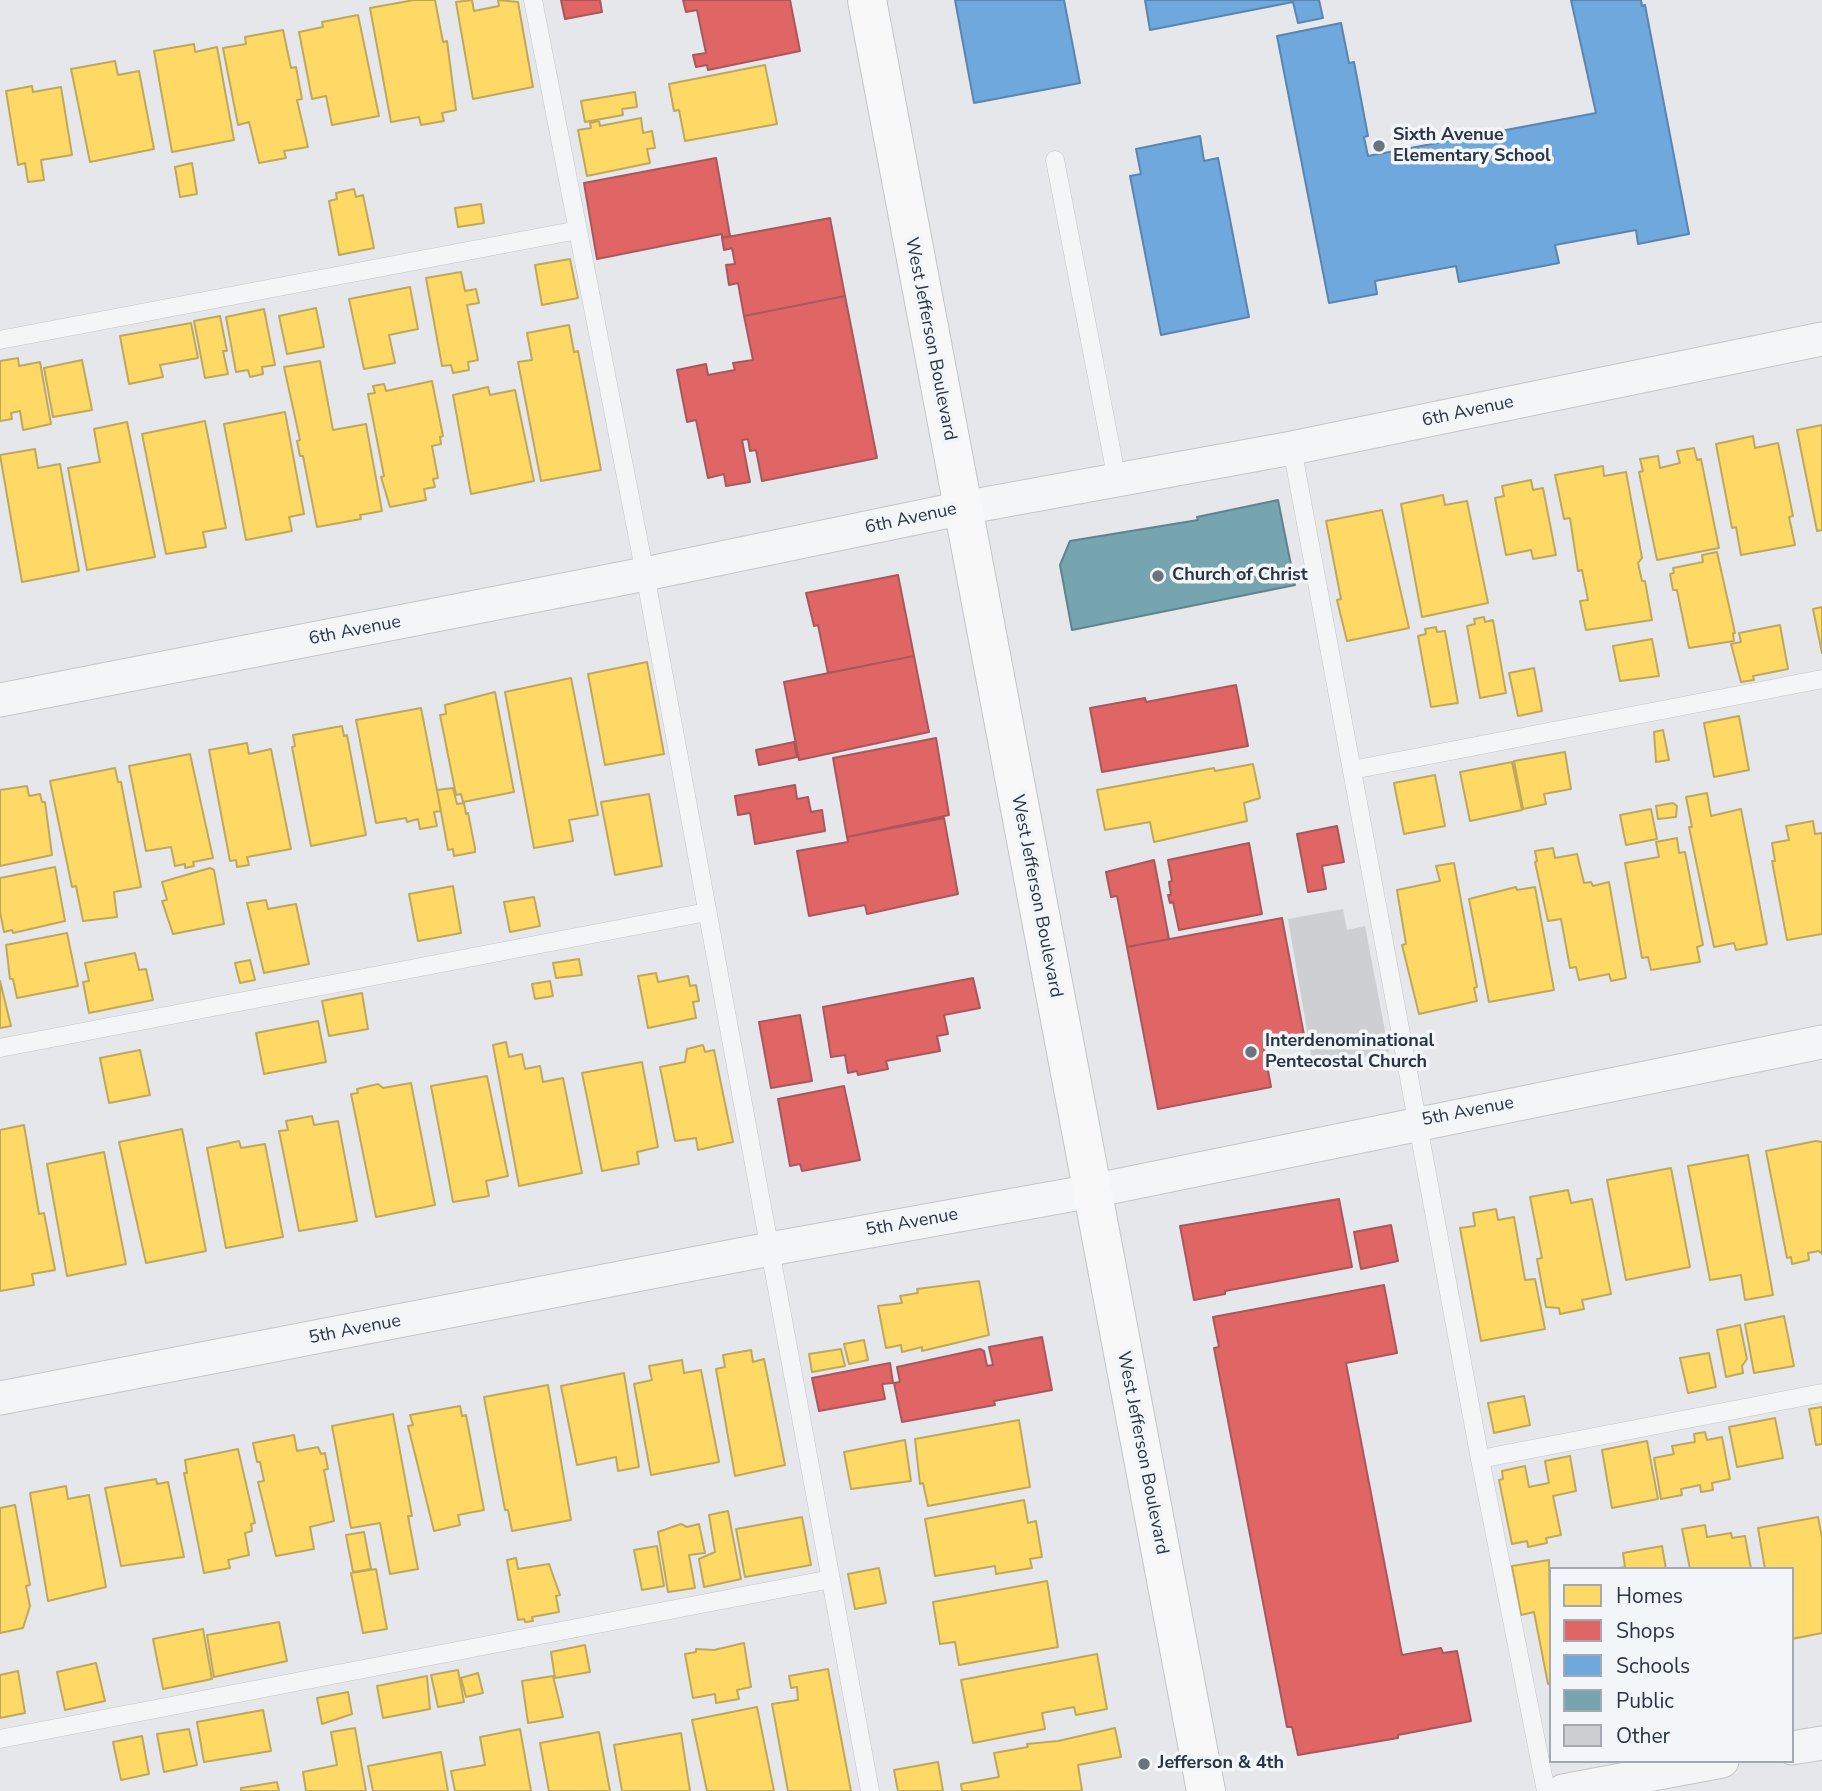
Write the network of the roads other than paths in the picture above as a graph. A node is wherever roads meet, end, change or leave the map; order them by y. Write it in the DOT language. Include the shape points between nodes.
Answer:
graph roads {
  1 [pos="533,0"];
  2 [pos="867,0"];
  3 [pos="1055,160"];
  4 [pos="578,230"];
  5 [pos="1822,339"];
  6 [pos="0,340"];
  7 [pos="1292,448"];
  8 [pos="1117,480"];
  9 [pos="962,508"];
  10 [pos="645,574"];
  11 [pos="1822,679"];
  12 [pos="0,700"];
  13 [pos="1352,770"];
  14 [pos="707,912"];
  15 [pos="1822,1042"];
  16 [pos="0,1048"];
  17 [pos="1417,1122"];
  18 [pos="1092,1191"];
  19 [pos="770,1249"];
  20 [pos="1822,1392"];
  21 [pos="0,1398"];
  22 [pos="1480,1459"];
  23 [pos="831,1579"];
  24 [pos="0,1739"];
  25 [pos="1822,1743"];
  26 [pos="1794,1748"];
  27 [pos="1711,1763"];
  28 [pos="870,1791"];
  29 [pos="1206,1791"];
  30 [pos="1546,1791"];
  31 [pos="1563,1791"];
  1 -- 4 [label="lane"];
  2 -- 9 [label="main road, West Jefferson Boulevard"];
  3 -- 8 [label="lane"];
  4 -- 6 [label="lane"];
  4 -- 10 [label="lane"];
  5 -- 7 [label="street, 6th Avenue"];
  7 -- 8 [label="street, 6th Avenue"];
  7 -- 13 [label="lane"];
  8 -- 9 [label="street, 6th Avenue"];
  9 -- 10 [label="street, 6th Avenue"];
  9 -- 18 [label="main road, West Jefferson Boulevard"];
  10 -- 12 [label="street, 6th Avenue"];
  10 -- 14 [label="lane"];
  11 -- 13 [label="lane"];
  13 -- 17 [label="lane"];
  14 -- 16 [label="lane"];
  14 -- 19 [label="lane"];
  15 -- 17 [label="street, 5th Avenue"];
  17 -- 18 [label="street, 5th Avenue"];
  17 -- 22 [label="lane"];
  18 -- 19 [label="street, 5th Avenue"];
  18 -- 29 [label="main road, West Jefferson Boulevard"];
  19 -- 21 [label="street, 5th Avenue"];
  19 -- 23 [label="lane"];
  20 -- 22 [label="lane"];
  22 -- 30 [label="lane"];
  23 -- 24 [label="lane"];
  23 -- 28 [label="lane"];
  25 -- 26 [label="street"];
  27 -- 31 [label="street"];
}
